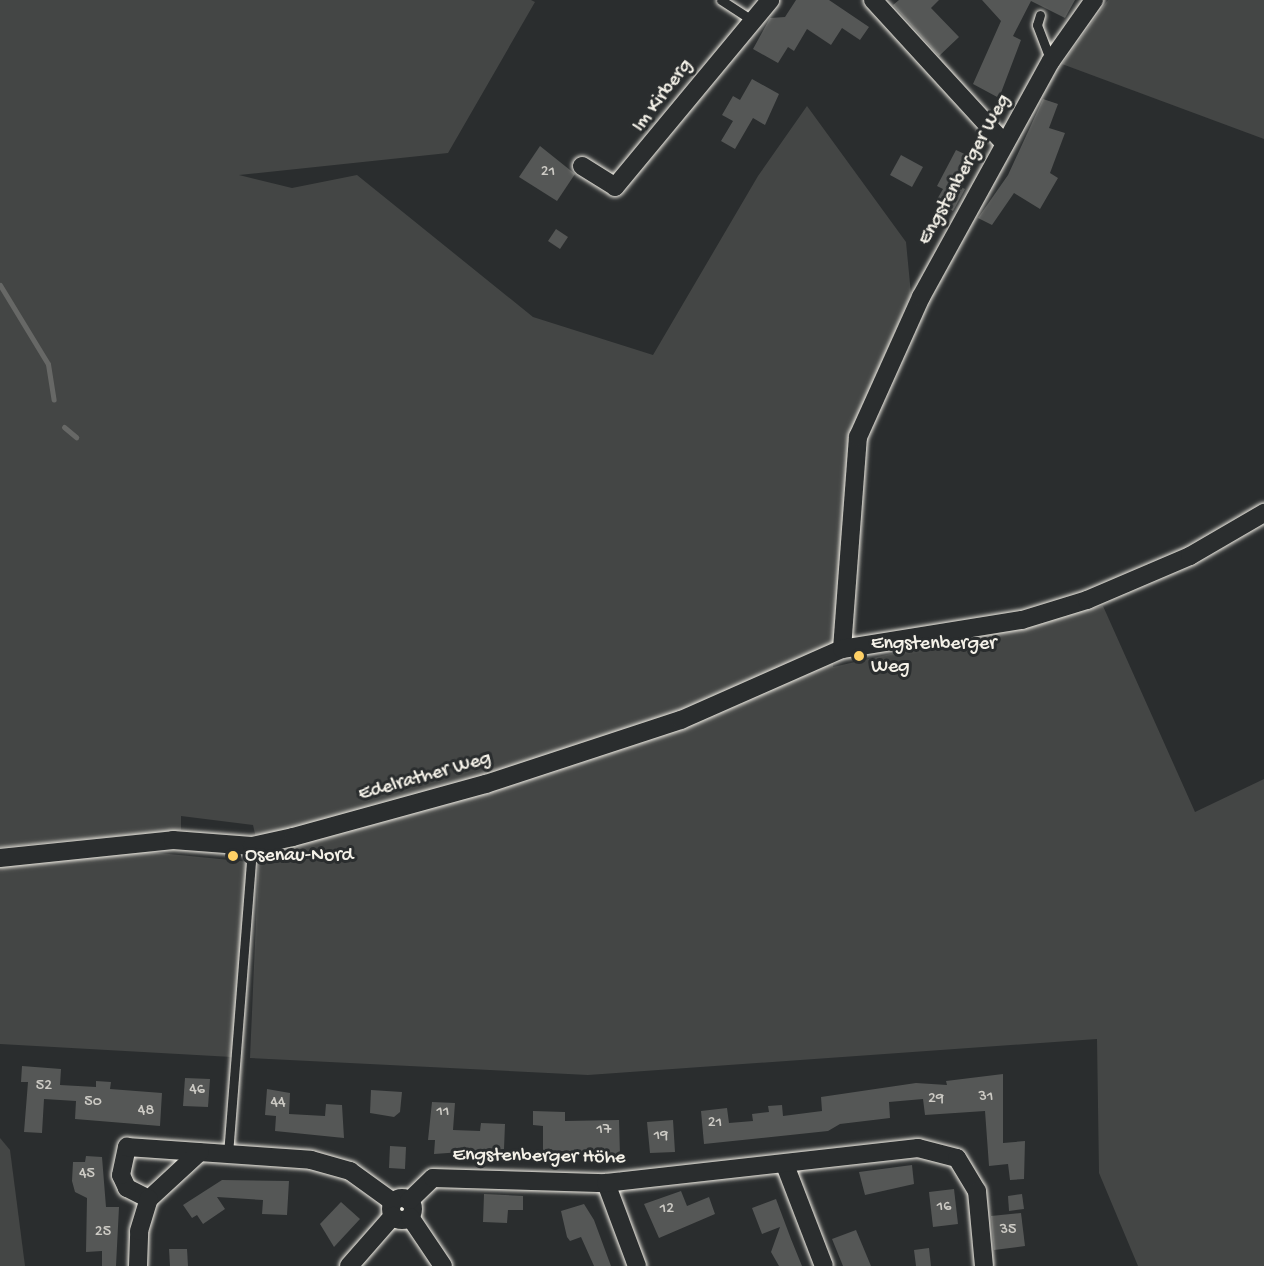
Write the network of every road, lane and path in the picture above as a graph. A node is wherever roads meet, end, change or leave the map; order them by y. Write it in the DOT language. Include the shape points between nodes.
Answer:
graph roads {
  1 [pos="721,0"];
  2 [pos="770,0"];
  3 [pos="873,0"];
  4 [pos="1094,0"];
  5 [pos="1040,15"];
  6 [pos="750,19"];
  7 [pos="1051,61"];
  8 [pos="1005,144"];
  9 [pos="582,166"];
  10 [pos="1264,513"];
  11 [pos="842,649"];
  12 [pos="252,846"];
  13 [pos="0,858"];
  14 [pos="200,1152"];
  15 [pos="228,1154"];
  16 [pos="785,1165"];
  17 [pos="606,1183"];
  18 [pos="149,1199"];
  19 [pos="401,1209"];
  20 [pos="138,1266"];
  21 [pos="349,1266"];
  22 [pos="443,1266"];
  23 [pos="637,1266"];
  24 [pos="824,1266"];
  25 [pos="984,1266"];
  1 -- 6 [label="lane"];
  2 -- 6 [label="street, Im Kirberg"];
  3 -- 8 [label="street"];
  4 -- 7 [label="street, Engstenberger Weg"];
  5 -- 7 [label="lane" via="1037,25"];
  6 -- 9 [label="street, Im Kirberg" via="641,162 615,187"];
  7 -- 8 [label="street, Engstenberger Weg"];
  8 -- 11 [label="street, Engstenberger Weg" via="921,297 858,437"];
  10 -- 11 [label="street, Edelrather Weg" via="1190,556 1076,603 1012,622"];
  11 -- 12 [label="street, Edelrather Weg" via="681,720 486,784"];
  12 -- 13 [label="street, Edelrather Weg" via="173,840"];
  12 -- 15 [label="lane"];
  14 -- 15 [label="street"];
  14 -- 18 [label="street"];
  14 -- 18 [label="street" via="127,1147 121,1175 127,1188"];
  15 -- 19 [label="street" via="310,1160 350,1171"];
  16 -- 17 [label="street, Engstenberger Höhe"];
  16 -- 24 [label="street"];
  16 -- 25 [label="street, Engstenberger Höhe" via="918,1148 957,1158 976,1191"];
  17 -- 19 [label="street, Engstenberger Höhe" via="433,1178"];
  17 -- 23 [label="street"];
  18 -- 20 [label="street" via="139,1231"];
  19 -- 21 [label="street, Engstenberger Höhe"];
  19 -- 22 [label="street"];
}
